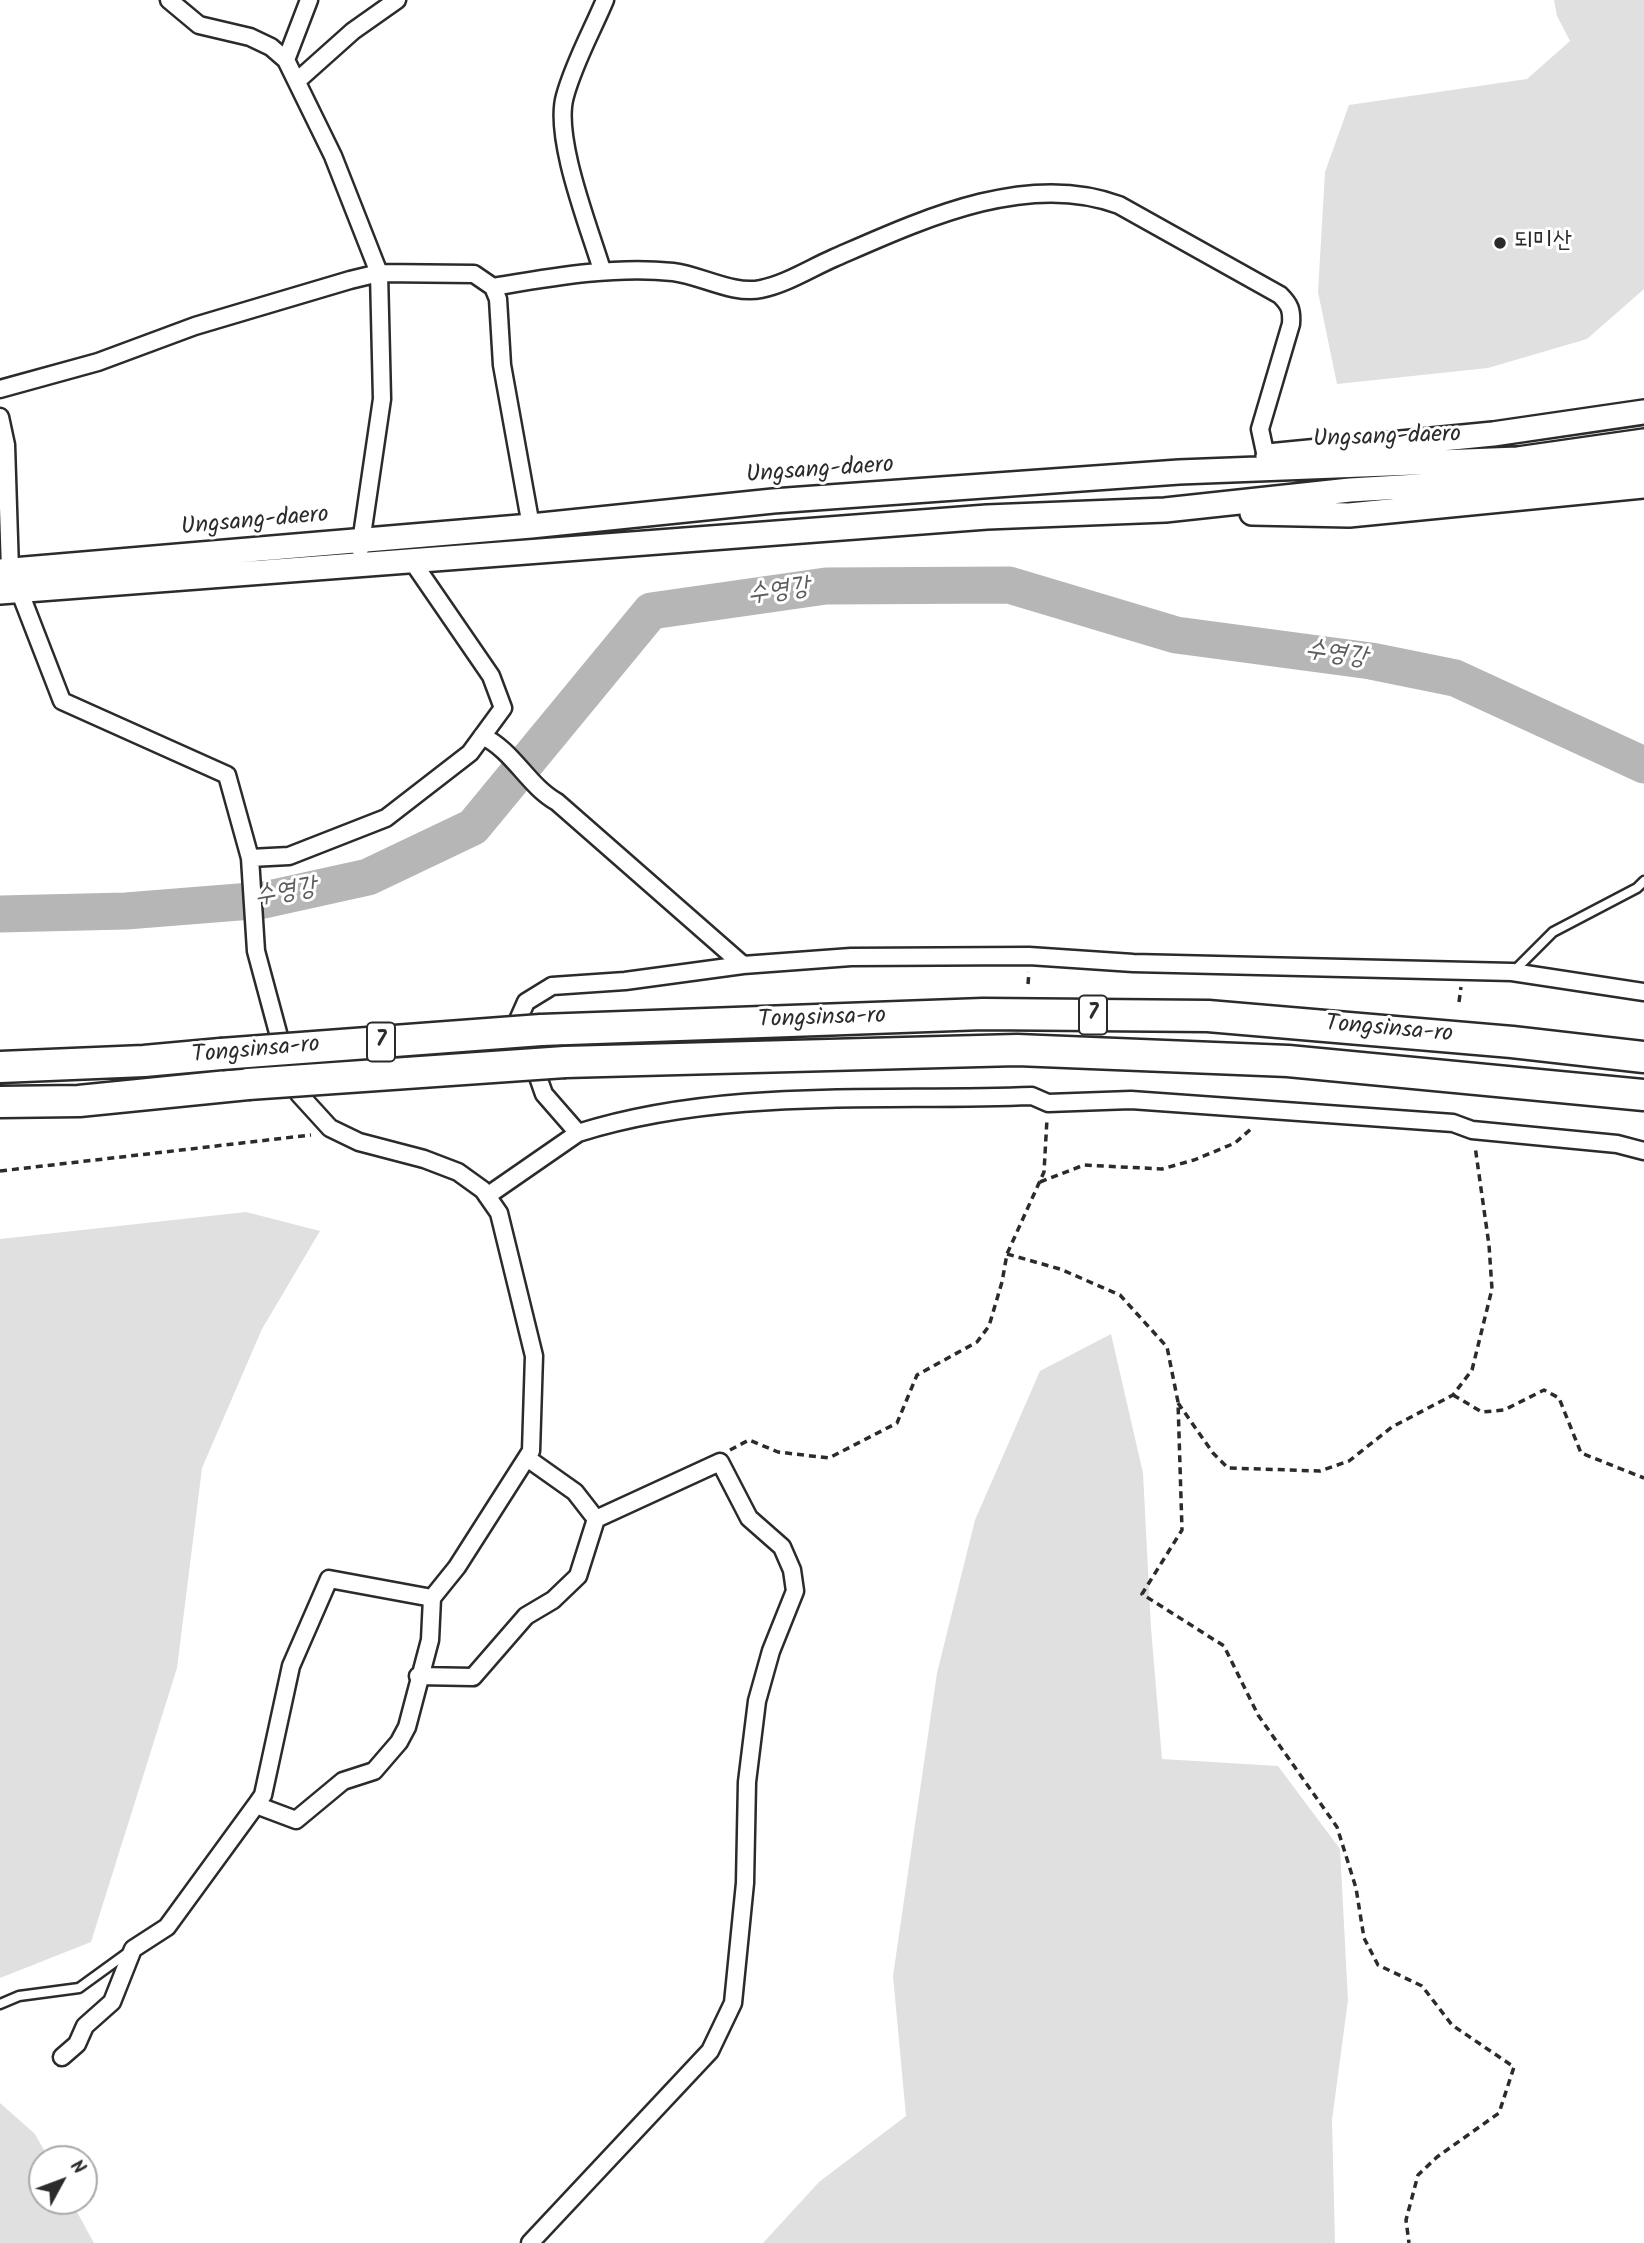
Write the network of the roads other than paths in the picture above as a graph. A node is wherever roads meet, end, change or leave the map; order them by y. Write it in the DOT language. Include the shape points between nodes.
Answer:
graph roads {
  1 [pos="169,0"];
  2 [pos="309,0"];
  3 [pos="397,0"];
  4 [pos="605,0"];
  5 [pos="286,60"];
  6 [pos="297,81"];
  7 [pos="602,270"];
  8 [pos="379,273"];
  9 [pos="493,287"];
  10 [pos="0,390"];
  11 [pos="1644,412"];
  12 [pos="0,418"];
  13 [pos="1644,441"];
  14 [pos="1266,457"];
  15 [pos="1644,463"];
  16 [pos="1179,472"];
  17 [pos="1644,486"];
  18 [pos="1164,510"];
  19 [pos="531,526"];
  20 [pos="359,541"];
  21 [pos="412,561"];
  22 [pos="362,565"];
  23 [pos="7,581"];
  24 [pos="488,739"];
  25 [pos="250,858"];
  26 [pos="1644,881"];
  27 [pos="743,965"];
  28 [pos="1512,972"];
  29 [pos="1644,992"];
  30 [pos="1644,1057"];
  31 [pos="0,1067"];
  32 [pos="1644,1095"];
  33 [pos="0,1102"];
  34 [pos="578,1133"];
  35 [pos="1644,1150"];
  36 [pos="487,1196"];
  37 [pos="527,1458"];
  38 [pos="596,1519"];
  39 [pos="432,1598"];
  40 [pos="418,1676"];
  41 [pos="256,1805"];
  42 [pos="133,1950"];
  43 [pos="0,2004"];
  44 [pos="62,2057"];
  45 [pos="530,2243"];
  1 -- 5 [label="street" via="199,25 250,37"];
  2 -- 5 [label="street"];
  3 -- 6 [label="street" via="353,31"];
  4 -- 7 [label="street" via="565,96 562,120"];
  5 -- 6 [label="street"];
  6 -- 8 [label="street" via="333,156"];
  7 -- 9 [label="street"];
  7 -- 14 [label="street" via="674,272 759,290 959,209 1023,196 1101,198 1289,303 1291,324 1260,429"];
  8 -- 9 [label="street" via="474,274"];
  8 -- 10 [label="street" via="195,326 98,362"];
  8 -- 20 [label="street" via="383,399"];
  9 -- 19 [label="street"];
  11 -- 14 [label="main road"];
  12 -- 23 [label="street" via="6,444"];
  13 -- 16 [label="main road, Ungsang-daero" via="1518,459"];
  14 -- 16 [label="main road"];
  15 -- 18 [label="main road, Ungsang-daero" via="1521,480 1350,490"];
  16 -- 19 [label="main road, Ungsang-daero" via="773,500"];
  17 -- 18 [label="main road" via="1349,515"];
  18 -- 21 [label="main road, Ungsang-daero" via="987,517"];
  19 -- 20 [label="main road, Ungsang-daero"];
  20 -- 22 [label="street"];
  20 -- 23 [label="main road, Ungsang-daero"];
  21 -- 22 [label="main road, Ungsang-daero"];
  21 -- 24 [label="street" via="491,676 503,708"];
  22 -- 23 [label="main road, Ungsang-daero"];
  23 -- 25 [label="street" via="62,701 227,775"];
  24 -- 25 [label="street" via="386,818 289,856"];
  24 -- 27 [label="street" via="545,795"];
  25 -- 36 [label="street" via="256,951 283,1054 299,1094 330,1128 359,1142 458,1172"];
  26 -- 28 [label="lane" via="1553,932"];
  27 -- 28 [label="street" via="851,957 1029,956 1133,963"];
  27 -- 34 [label="street" via="552,986 526,1002 518,1020 544,1094"];
  28 -- 29 [label="street"];
  30 -- 31 [label="highway, Tongsinsa-ro / 7, bridge" via="1208,1016 983,1014 541,1030 144,1061"];
  32 -- 33 [label="highway, Tongsinsa-ro / 7, bridge" via="1287,1061 1017,1050 565,1062 79,1101"];
  34 -- 35 [label="street" via="630,1117 694,1107 1032,1096 1048,1103 1132,1100 1453,1123 1472,1130"];
  34 -- 36 [label="street"];
  36 -- 37 [label="street" via="499,1213 534,1356 531,1451"];
  37 -- 38 [label="street" via="575,1492"];
  37 -- 39 [label="street"];
  38 -- 40 [label="street" via="578,1576 553,1600 526,1616 473,1677"];
  38 -- 45 [label="street" via="720,1462 749,1518 782,1547 795,1591 757,1701 747,1782 733,2003 710,2051"];
  39 -- 40 [label="street" via="430,1640"];
  39 -- 41 [label="street" via="329,1580 291,1666 263,1795"];
  40 -- 41 [label="street" via="407,1727 374,1771 343,1781 296,1820"];
  41 -- 42 [label="street" via="167,1927"];
  42 -- 43 [label="lane" via="79,1988 19,1996"];
  42 -- 44 [label="street" via="112,2002 85,2026 78,2044"];
}
